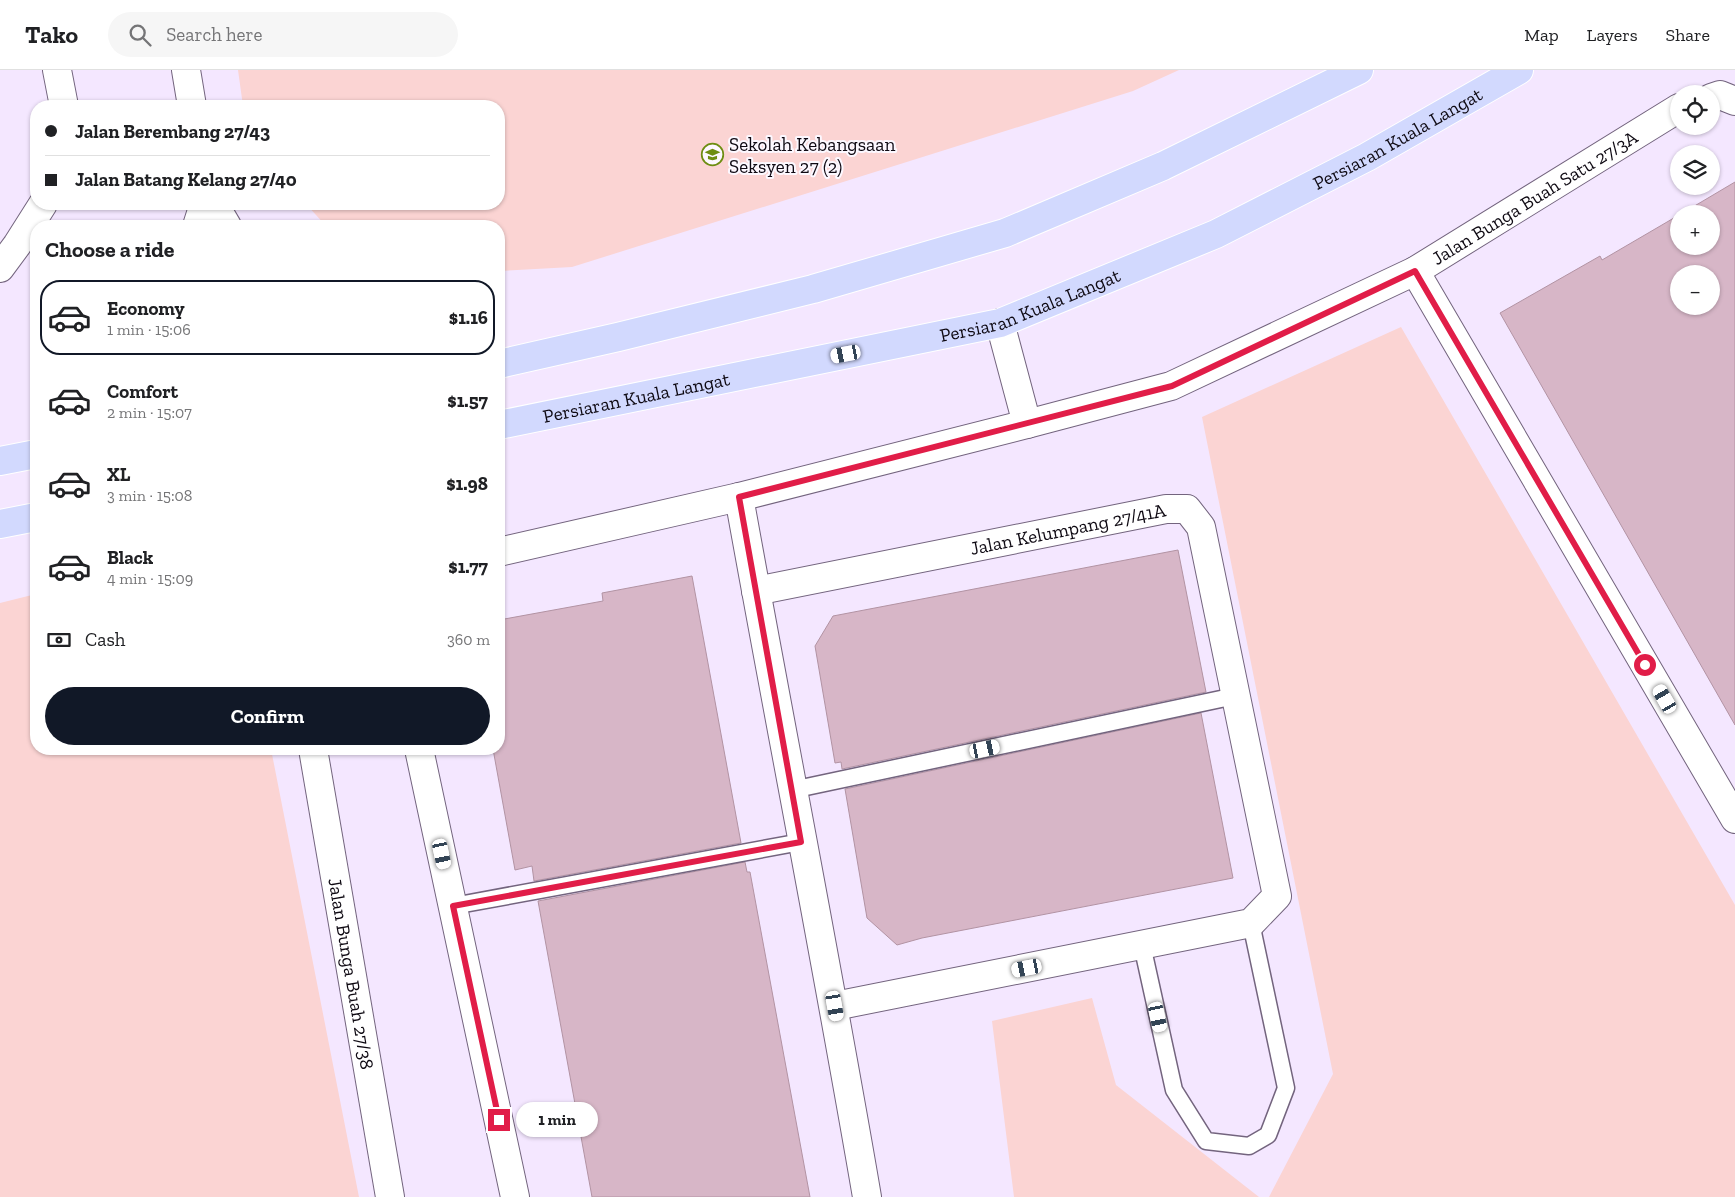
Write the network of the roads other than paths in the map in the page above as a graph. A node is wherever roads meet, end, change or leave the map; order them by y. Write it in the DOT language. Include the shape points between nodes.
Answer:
graph roads {
  1 [pos="57,70"];
  2 [pos="186,70"];
  3 [pos="1359,70"];
  4 [pos="1520,70"];
  5 [pos="1720,95"];
  6 [pos="63,100"];
  7 [pos="191,100"];
  8 [pos="1735,101"];
  9 [pos="1670,114"];
  10 [pos="30,224"];
  11 [pos="0,268"];
  12 [pos="1415,271"];
  13 [pos="1000,323"];
  14 [pos="505,363"];
  15 [pos="505,424"];
  16 [pos="1027,424"];
  17 [pos="30,455"];
  18 [pos="0,461"];
  19 [pos="739,497"];
  20 [pos="30,518"];
  21 [pos="0,524"];
  22 [pos="505,551"];
  23 [pos="756,592"];
  24 [pos="1235,696"];
  25 [pos="314,755"];
  26 [pos="420,755"];
  27 [pos="792,790"];
  28 [pos="1735,819"];
  29 [pos="801,842"];
  30 [pos="453,906"];
  31 [pos="1251,923"];
  32 [pos="1142,945"];
  33 [pos="835,1006"];
  34 [pos="390,1197"];
  35 [pos="515,1197"];
  36 [pos="867,1197"];
  1 -- 6 [label="street"];
  2 -- 7 [label="street"];
  3 -- 14 [label="main road" via="1163,166 1004,233 813,289"];
  4 -- 13 [label="main road, Persiaran Kuala Langat" via="1367,158 1216,234"];
  5 -- 8 [label="street"];
  9 -- 12 [label="street, Jalan Bunga Buah Satu 27/3A"];
  10 -- 11 [label="street"];
  12 -- 16 [label="street, Jalan Bunga Buah Satu 27/3A" via="1172,386"];
  12 -- 28 [label="street"];
  13 -- 15 [label="main road, Persiaran Kuala Langat"];
  13 -- 16 [label="street"];
  16 -- 19 [label="street, Jalan Bunga Buah Satu 27/3A"];
  17 -- 18 [label="main road"];
  19 -- 22 [label="street, Jalan Bunga Buah Satu 27/3A"];
  19 -- 23 [label="street"];
  20 -- 21 [label="main road"];
  23 -- 24 [label="street, Jalan Kelumpang 27/41A" via="1166,508 1187,509 1201,527"];
  23 -- 27 [label="street"];
  24 -- 27 [label="lane"];
  24 -- 31 [label="street, Jalan Kelumpang 27/41A" via="1276,896"];
  25 -- 34 [label="street, Jalan Bunga Buah 27/38"];
  26 -- 30 [label="street"];
  27 -- 29 [label="street"];
  29 -- 30 [label="lane"];
  29 -- 33 [label="street"];
  30 -- 35 [label="street"];
  31 -- 32 [label="street"];
  31 -- 32 [label="lane" via="1286,1088 1268,1135 1249,1146 1206,1141 1174,1090"];
  32 -- 33 [label="street"];
  33 -- 36 [label="street"];
}
